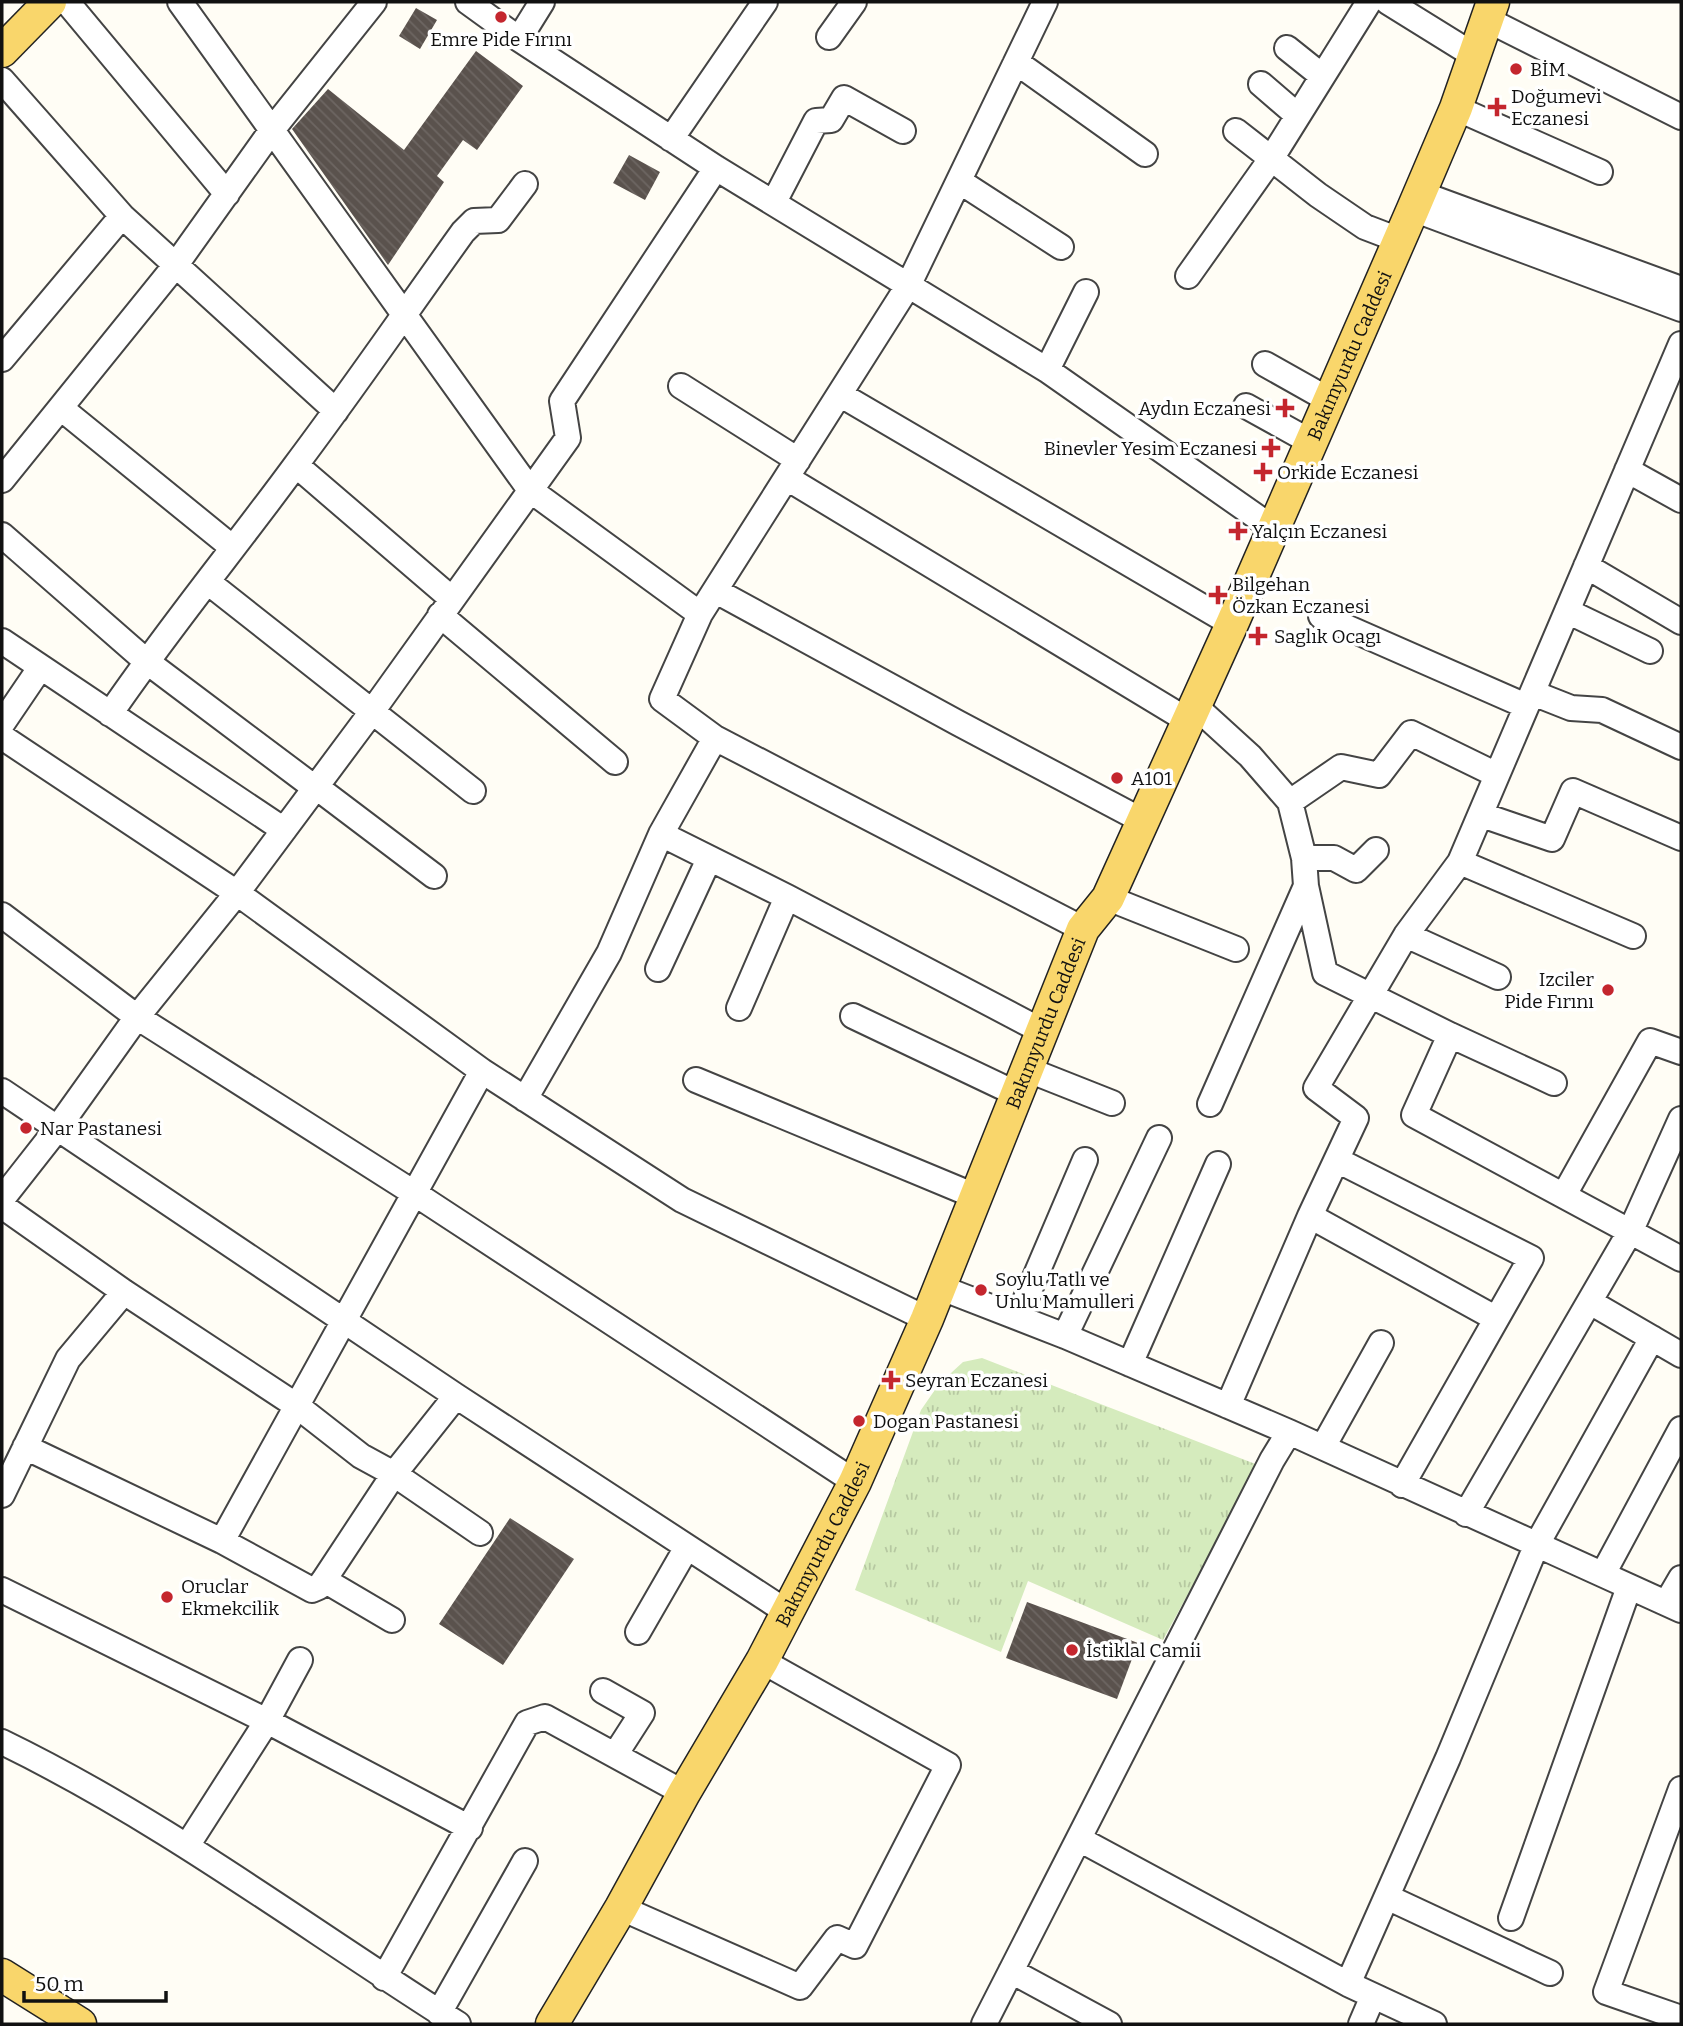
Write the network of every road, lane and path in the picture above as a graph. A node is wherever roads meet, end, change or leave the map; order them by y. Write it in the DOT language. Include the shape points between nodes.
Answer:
graph roads {
  1 [pos="50,2"];
  2 [pos="66,2"];
  3 [pos="180,2"];
  4 [pos="374,2"];
  5 [pos="468,2"];
  6 [pos="542,2"];
  7 [pos="765,2"];
  8 [pos="854,2"];
  9 [pos="1045,2"];
  10 [pos="1369,2"];
  11 [pos="1388,2"];
  12 [pos="1490,10"];
  13 [pos="829,37"];
  14 [pos="519,38"];
  15 [pos="1287,48"];
  16 [pos="2,51"];
  17 [pos="1475,56"];
  18 [pos="1016,62"];
  19 [pos="1322,76"];
  20 [pos="2,80"];
  21 [pos="1261,84"];
  22 [pos="1456,108"];
  23 [pos="1297,115"];
  24 [pos="1681,117"];
  25 [pos="272,131"];
  26 [pos="903,131"];
  27 [pos="1236,131"];
  28 [pos="671,139"];
  29 [pos="1145,154"];
  30 [pos="1271,159"];
  31 [pos="716,168"];
  32 [pos="1600,172"];
  33 [pos="959,181"];
  34 [pos="525,184"];
  35 [pos="227,194"];
  36 [pos="1416,201"];
  37 [pos="774,202"];
  38 [pos="122,216"];
  39 [pos="1399,240"];
  40 [pos="1061,247"];
  41 [pos="175,266"];
  42 [pos="1188,276"];
  43 [pos="908,286"];
  44 [pos="1681,289"];
  45 [pos="1086,292"];
  46 [pos="1681,309"];
  47 [pos="403,316"];
  48 [pos="1681,344"];
  49 [pos="2,359"];
  50 [pos="1265,364"];
  51 [pos="1047,370"];
  52 [pos="1675,380"];
  53 [pos="681,386"];
  54 [pos="841,395"];
  55 [pos="1329,400"];
  56 [pos="1247,406"];
  57 [pos="62,409"];
  58 [pos="336,411"];
  59 [pos="1311,442"];
  60 [pos="296,466"];
  61 [pos="793,469"];
  62 [pos="1628,470"];
  63 [pos="2,480"];
  64 [pos="530,490"];
  65 [pos="1681,500"];
  66 [pos="1273,529"];
  67 [pos="2,535"];
  68 [pos="233,548"];
  69 [pos="1586,566"];
  70 [pos="208,583"];
  71 [pos="716,591"];
  72 [pos="446,607"];
  73 [pos="1567,611"];
  74 [pos="700,614"];
  75 [pos="1321,616"];
  76 [pos="1681,622"];
  77 [pos="1232,624"];
  78 [pos="2,641"];
  79 [pos="1650,651"];
  80 [pos="146,661"];
  81 [pos="40,668"];
  82 [pos="1530,699"];
  83 [pos="371,713"];
  84 [pos="1190,713"];
  85 [pos="110,715"];
  86 [pos="2,724"];
  87 [pos="2,737"];
  88 [pos="715,738"];
  89 [pos="1681,747"];
  90 [pos="615,762"];
  91 [pos="1497,775"];
  92 [pos="315,787"];
  93 [pos="473,791"];
  94 [pos="1290,802"];
  95 [pos="1482,814"];
  96 [pos="1143,821"];
  97 [pos="284,830"];
  98 [pos="661,834"];
  99 [pos="1681,838"];
  100 [pos="1376,850"];
  101 [pos="1304,858"];
  102 [pos="709,859"];
  103 [pos="1460,862"];
  104 [pos="434,876"];
  105 [pos="1306,886"];
  106 [pos="237,893"];
  107 [pos="787,897"];
  108 [pos="1108,898"];
  109 [pos="2,915"];
  110 [pos="1083,929"];
  111 [pos="1406,935"];
  112 [pos="1633,936"];
  113 [pos="1236,949"];
  114 [pos="658,969"];
  115 [pos="1498,977"];
  116 [pos="1369,995"];
  117 [pos="739,1007"];
  118 [pos="853,1016"];
  119 [pos="137,1017"];
  120 [pos="1042,1031"];
  121 [pos="1450,1035"];
  122 [pos="1681,1052"];
  123 [pos="482,1071"];
  124 [pos="696,1080"];
  125 [pos="1022,1081"];
  126 [pos="1554,1083"];
  127 [pos="2,1091"];
  128 [pos="525,1099"];
  129 [pos="1112,1103"];
  130 [pos="1210,1104"];
  131 [pos="1681,1119"];
  132 [pos="57,1129"];
  133 [pos="1159,1138"];
  134 [pos="1085,1160"];
  135 [pos="1337,1160"];
  136 [pos="1218,1164"];
  137 [pos="414,1193"];
  138 [pos="1564,1195"];
  139 [pos="975,1196"];
  140 [pos="2,1199"];
  141 [pos="2,1206"];
  142 [pos="1310,1216"];
  143 [pos="1631,1230"];
  144 [pos="1681,1259"];
  145 [pos="939,1287"];
  146 [pos="124,1292"];
  147 [pos="1590,1302"];
  148 [pos="1018,1317"];
  149 [pos="1495,1318"];
  150 [pos="927,1320"];
  151 [pos="344,1321"];
  152 [pos="1065,1336"];
  153 [pos="1652,1338"];
  154 [pos="1381,1343"];
  155 [pos="1681,1354"];
  156 [pos="1130,1364"];
  157 [pos="456,1396"];
  158 [pos="297,1406"];
  159 [pos="1228,1406"];
  160 [pos="1681,1430"];
  161 [pos="1289,1432"];
  162 [pos="25,1447"];
  163 [pos="1323,1447"];
  164 [pos="394,1474"];
  165 [pos="855,1482"];
  166 [pos="1402,1485"];
  167 [pos="2,1495"];
  168 [pos="1466,1514"];
  169 [pos="480,1533"];
  170 [pos="222,1541"];
  171 [pos="1536,1546"];
  172 [pos="687,1547"];
  173 [pos="1603,1574"];
  174 [pos="1681,1578"];
  175 [pos="324,1580"];
  176 [pos="1629,1587"];
  177 [pos="2,1590"];
  178 [pos="1674,1606"];
  179 [pos="787,1612"];
  180 [pos="392,1620"];
  181 [pos="638,1632"];
  182 [pos="300,1660"];
  183 [pos="762,1661"];
  184 [pos="603,1691"];
  185 [pos="267,1721"];
  186 [pos="2,1742"];
  187 [pos="615,1755"];
  188 [pos="1681,1789"];
  189 [pos="684,1793"];
  190 [pos="470,1828"];
  191 [pos="1079,1839"];
  192 [pos="187,1846"];
  193 [pos="526,1861"];
  194 [pos="1387,1897"];
  195 [pos="621,1909"];
  196 [pos="1511,1918"];
  197 [pos="1011,1971"];
  198 [pos="1550,1973"];
  199 [pos="2,1975"];
  200 [pos="384,1978"];
  201 [pos="1348,1984"];
  202 [pos="1373,1996"];
  203 [pos="449,2018"];
  204 [pos="1681,2018"];
  205 [pos="80,2024"];
  206 [pos="552,2024"];
  207 [pos="984,2024"];
  208 [pos="1109,2024"];
  209 [pos="1361,2024"];
  210 [pos="1434,2024"];
  1 -- 16 [label="main road"];
  2 -- 35 [label="street"];
  3 -- 25 [label="street"];
  4 -- 25 [label="street"];
  5 -- 14 [label="street"];
  6 -- 14 [label="street"];
  7 -- 28 [label="street"];
  8 -- 13 [label="street"];
  9 -- 18 [label="street"];
  10 -- 19 [label="street"];
  11 -- 17 [label="street"];
  12 -- 17 [label="main road, Bakımyurdu Caddesi"];
  12 -- 24 [label="street"];
  14 -- 28 [label="street"];
  15 -- 19 [label="street"];
  17 -- 22 [label="main road, Bakımyurdu Caddesi"];
  18 -- 29 [label="street"];
  18 -- 33 [label="street"];
  19 -- 23 [label="street"];
  20 -- 38 [label="street"];
  21 -- 23 [label="street"];
  22 -- 32 [label="street"];
  22 -- 36 [label="main road, Bakımyurdu Caddesi"];
  23 -- 30 [label="street"];
  25 -- 35 [label="street"];
  25 -- 47 [label="street"];
  26 -- 37 [label="street" via="844,99 831,120 817,121"];
  27 -- 30 [label="street"];
  28 -- 31 [label="street"];
  30 -- 39 [label="street" via="1365,227"];
  30 -- 42 [label="street"];
  31 -- 37 [label="street"];
  31 -- 64 [label="street" via="562,401 568,438"];
  33 -- 40 [label="street"];
  33 -- 43 [label="street"];
  34 -- 47 [label="street" via="498,220 474,220"];
  35 -- 41 [label="street"];
  36 -- 39 [label="main road, Bakımyurdu Caddesi"];
  36 -- 44 [label="street"];
  36 -- 46 [label="street"];
  37 -- 43 [label="street"];
  38 -- 41 [label="street"];
  38 -- 49 [label="street"];
  39 -- 55 [label="main road, Bakımyurdu Caddesi"];
  41 -- 57 [label="street"];
  41 -- 58 [label="street"];
  43 -- 51 [label="street"];
  43 -- 54 [label="street"];
  45 -- 51 [label="street"];
  47 -- 58 [label="street"];
  47 -- 64 [label="street"];
  48 -- 52 [label="street"];
  50 -- 55 [label="street"];
  51 -- 66 [label="street"];
  52 -- 62 [label="street"];
  53 -- 61 [label="street"];
  54 -- 61 [label="street"];
  54 -- 77 [label="street"];
  55 -- 59 [label="main road, Bakımyurdu Caddesi"];
  56 -- 59 [label="street"];
  57 -- 63 [label="street"];
  57 -- 68 [label="street"];
  58 -- 60 [label="street"];
  59 -- 66 [label="main road, Bakımyurdu Caddesi"];
  60 -- 68 [label="street"];
  60 -- 72 [label="street"];
  61 -- 71 [label="street"];
  61 -- 84 [label="street"];
  62 -- 65 [label="street"];
  62 -- 69 [label="street"];
  64 -- 72 [label="street"];
  64 -- 74 [label="street"];
  66 -- 77 [label="main road, Bakımyurdu Caddesi"];
  67 -- 80 [label="street"];
  68 -- 70 [label="street"];
  69 -- 73 [label="street"];
  69 -- 76 [label="street"];
  70 -- 80 [label="street"];
  70 -- 83 [label="street"];
  71 -- 74 [label="street"];
  71 -- 96 [label="street"];
  72 -- 83 [label="street"];
  72 -- 90 [label="street"];
  73 -- 79 [label="street"];
  73 -- 82 [label="street"];
  74 -- 88 [label="street" via="662,699"];
  75 -- 82 [label="street"];
  77 -- 84 [label="main road, Bakımyurdu Caddesi"];
  78 -- 81 [label="street"];
  80 -- 85 [label="street"];
  80 -- 92 [label="street"];
  81 -- 85 [label="street"];
  81 -- 86 [label="street"];
  82 -- 89 [label="street" via="1602,710"];
  82 -- 91 [label="street"];
  83 -- 92 [label="street"];
  83 -- 93 [label="street"];
  84 -- 94 [label="street" via="1250,756"];
  84 -- 96 [label="main road, Bakımyurdu Caddesi"];
  85 -- 97 [label="street"];
  87 -- 106 [label="street"];
  88 -- 98 [label="street"];
  88 -- 110 [label="street"];
  91 -- 94 [label="street" via="1411,733 1379,775 1340,767"];
  91 -- 95 [label="street"];
  92 -- 97 [label="street"];
  92 -- 104 [label="street"];
  94 -- 101 [label="street"];
  95 -- 99 [label="street" via="1552,839 1573,791"];
  95 -- 103 [label="street"];
  96 -- 108 [label="main road, Bakımyurdu Caddesi"];
  97 -- 106 [label="street"];
  98 -- 102 [label="street"];
  98 -- 128 [label="street" via="609,953"];
  100 -- 101 [label="street" via="1356,870 1334,858"];
  101 -- 105 [label="street"];
  102 -- 107 [label="street"];
  102 -- 114 [label="street"];
  103 -- 111 [label="street"];
  103 -- 112 [label="street"];
  105 -- 116 [label="street" via="1325,972"];
  105 -- 130 [label="street"];
  106 -- 119 [label="street"];
  106 -- 123 [label="street"];
  107 -- 117 [label="street"];
  107 -- 120 [label="street"];
  108 -- 110 [label="main road, Bakımyurdu Caddesi"];
  108 -- 113 [label="street"];
  109 -- 119 [label="street"];
  110 -- 120 [label="main road, Bakımyurdu Caddesi"];
  111 -- 115 [label="street"];
  111 -- 116 [label="street"];
  116 -- 121 [label="street"];
  116 -- 135 [label="street" via="1316,1088 1356,1118"];
  118 -- 125 [label="street"];
  119 -- 132 [label="street"];
  119 -- 137 [label="street"];
  120 -- 125 [label="main road, Bakımyurdu Caddesi"];
  121 -- 126 [label="street"];
  121 -- 138 [label="street" via="1414,1115"];
  122 -- 138 [label="street" via="1650,1041"];
  123 -- 128 [label="street"];
  123 -- 137 [label="street"];
  124 -- 139 [label="street"];
  125 -- 129 [label="street"];
  125 -- 139 [label="main road, Bakımyurdu Caddesi"];
  127 -- 132 [label="street"];
  128 -- 150 [label="street" via="682,1200"];
  131 -- 143 [label="street"];
  132 -- 140 [label="street"];
  132 -- 151 [label="street"];
  133 -- 152 [label="street"];
  134 -- 148 [label="street"];
  135 -- 142 [label="street"];
  135 -- 149 [label="street" via="1531,1258"];
  136 -- 156 [label="street"];
  137 -- 151 [label="street"];
  137 -- 165 [label="street"];
  138 -- 143 [label="street"];
  139 -- 145 [label="main road, Bakımyurdu Caddesi"];
  141 -- 146 [label="street"];
  142 -- 149 [label="street"];
  142 -- 159 [label="street"];
  143 -- 144 [label="street"];
  143 -- 147 [label="street"];
  145 -- 148 [label="street"];
  145 -- 150 [label="main road, Bakımyurdu Caddesi"];
  146 -- 158 [label="street"];
  146 -- 162 [label="street" via="68,1359"];
  147 -- 153 [label="street"];
  147 -- 168 [label="street"];
  148 -- 152 [label="street"];
  149 -- 166 [label="street"];
  150 -- 165 [label="main road, Bakımyurdu Caddesi"];
  151 -- 157 [label="street"];
  151 -- 158 [label="street"];
  152 -- 156 [label="street"];
  153 -- 155 [label="street"];
  153 -- 171 [label="street"];
  154 -- 163 [label="street"];
  156 -- 159 [label="street"];
  157 -- 164 [label="street"];
  157 -- 172 [label="street"];
  158 -- 164 [label="street" via="361,1456"];
  158 -- 170 [label="street"];
  159 -- 161 [label="street"];
  160 -- 173 [label="street"];
  161 -- 163 [label="street"];
  161 -- 191 [label="street"];
  162 -- 167 [label="street"];
  162 -- 170 [label="street"];
  163 -- 166 [label="street"];
  164 -- 169 [label="street"];
  164 -- 175 [label="street"];
  165 -- 179 [label="main road, Bakımyurdu Caddesi"];
  166 -- 168 [label="street"];
  168 -- 171 [label="street"];
  170 -- 175 [label="street" via="312,1590"];
  171 -- 173 [label="street"];
  171 -- 194 [label="street"];
  172 -- 179 [label="street"];
  172 -- 181 [label="street"];
  173 -- 176 [label="street"];
  174 -- 178 [label="street"];
  175 -- 180 [label="street"];
  176 -- 178 [label="street"];
  176 -- 196 [label="street"];
  177 -- 185 [label="street"];
  179 -- 183 [label="main road, Bakımyurdu Caddesi"];
  182 -- 185 [label="street"];
  183 -- 189 [label="main road, Bakımyurdu Caddesi"];
  183 -- 195 [label="street" via="948,1765 855,1946 837,1938 800,1987"];
  184 -- 187 [label="street" via="642,1713"];
  185 -- 190 [label="street"];
  185 -- 192 [label="street"];
  186 -- 192 [label="street"];
  187 -- 189 [label="street"];
  187 -- 190 [label="street" via="545,1717 527,1723"];
  188 -- 204 [label="street" via="1606,1992"];
  189 -- 195 [label="main road, Bakımyurdu Caddesi"];
  190 -- 200 [label="street"];
  191 -- 197 [label="street"];
  191 -- 201 [label="street"];
  192 -- 200 [label="street"];
  193 -- 203 [label="street"];
  194 -- 198 [label="street"];
  194 -- 201 [label="street"];
  195 -- 206 [label="main road, Bakımyurdu Caddesi"];
  197 -- 207 [label="street"];
  197 -- 208 [label="street"];
  199 -- 205 [label="main road"];
  200 -- 203 [label="street"];
  201 -- 202 [label="street"];
  202 -- 209 [label="street"];
  202 -- 210 [label="street"];
}
